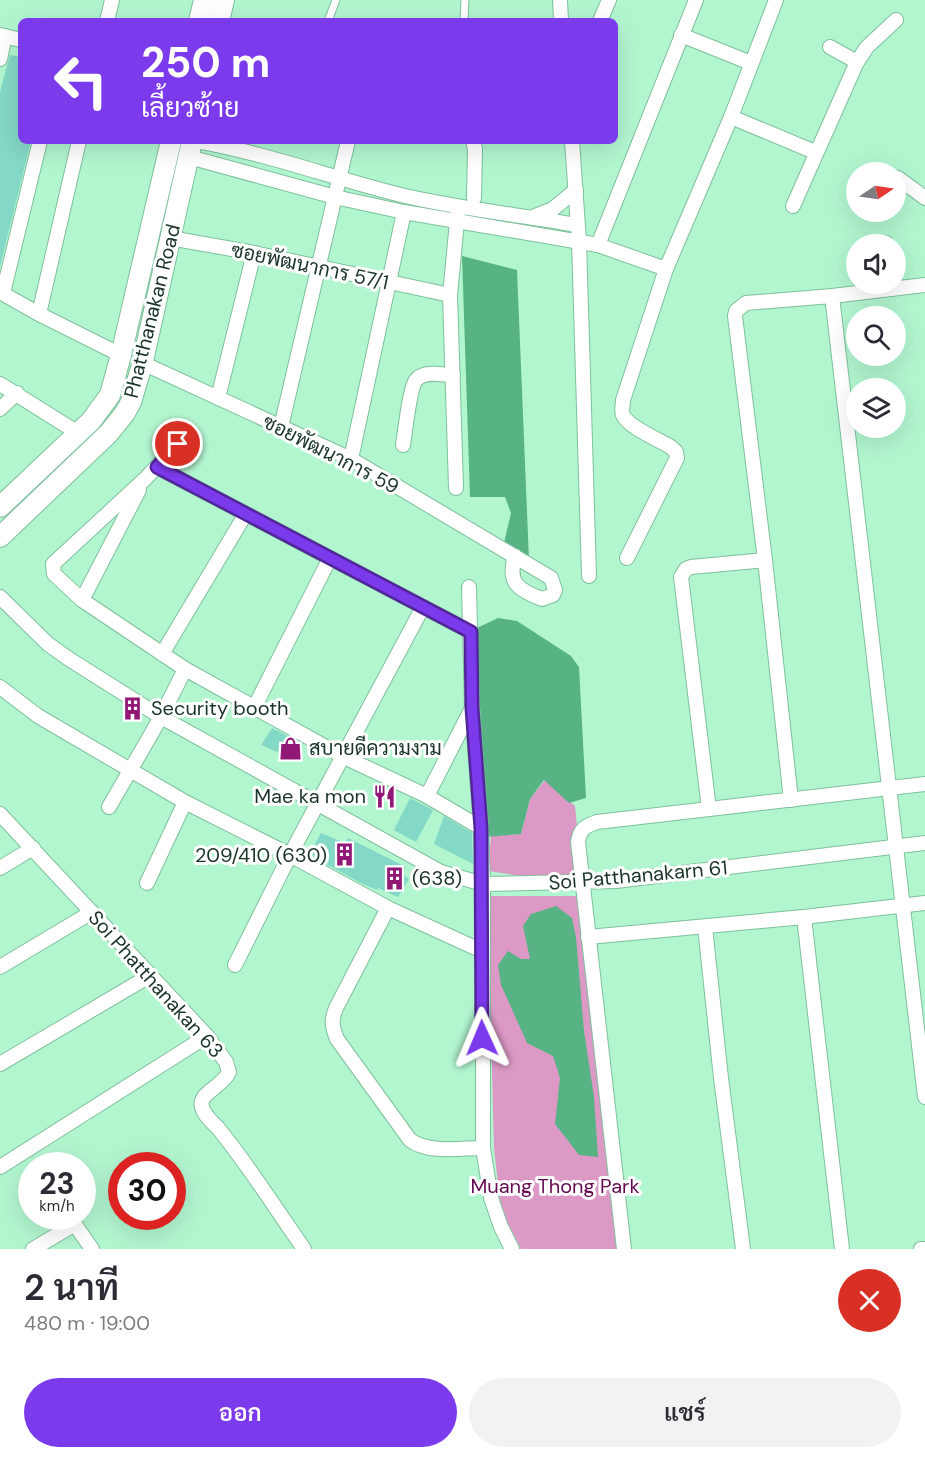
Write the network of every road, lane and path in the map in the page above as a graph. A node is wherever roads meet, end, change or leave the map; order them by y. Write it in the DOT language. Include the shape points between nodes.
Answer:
graph roads {
  1 [pos="111,0"];
  2 [pos="204,0"];
  3 [pos="224,0"];
  4 [pos="336,0"];
  5 [pos="465,0"];
  6 [pos="560,0"];
  7 [pos="609,0"];
  8 [pos="696,0"];
  9 [pos="776,0"];
  10 [pos="108,18"];
  11 [pos="200,18"];
  12 [pos="220,18"];
  13 [pos="329,18"];
  14 [pos="464,18"];
  15 [pos="561,18"];
  16 [pos="601,18"];
  17 [pos="896,20"];
  18 [pos="681,35"];
  19 [pos="3,36"];
  20 [pos="18,39"];
  21 [pos="830,47"];
  22 [pos="0,59"];
  23 [pos="857,62"];
  24 [pos="752,63"];
  25 [pos="731,117"];
  26 [pos="39,144"];
  27 [pos="79,144"];
  28 [pos="170,144"];
  29 [pos="347,144"];
  30 [pos="474,144"];
  31 [pos="572,144"];
  32 [pos="192,146"];
  33 [pos="815,152"];
  34 [pos="340,177"];
  35 [pos="906,184"];
  36 [pos="576,190"];
  37 [pos="335,197"];
  38 [pos="474,198"];
  39 [pos="925,198"];
  40 [pos="793,206"];
  41 [pos="404,212"];
  42 [pos="458,214"];
  43 [pos="533,217"];
  44 [pos="577,225"];
  45 [pos="170,238"];
  46 [pos="579,241"];
  47 [pos="598,245"];
  48 [pos="254,253"];
  49 [pos="320,267"];
  50 [pos="666,269"];
  51 [pos="389,282"];
  52 [pos="925,285"];
  53 [pos="906,286"];
  54 [pos="2,292"];
  55 [pos="846,293"];
  56 [pos="450,295"];
  57 [pos="832,296"];
  58 [pos="39,314"];
  59 [pos="121,355"];
  60 [pos="142,365"];
  61 [pos="453,375"];
  62 [pos="0,384"];
  63 [pos="17,393"];
  64 [pos="218,398"];
  65 [pos="0,409"];
  66 [pos="281,427"];
  67 [pos="78,434"];
  68 [pos="178,444"];
  69 [pos="403,445"];
  70 [pos="351,459"];
  71 [pos="157,467"];
  72 [pos="145,480"];
  73 [pos="456,488"];
  74 [pos="0,507"];
  75 [pos="245,515"];
  76 [pos="0,537"];
  77 [pos="514,556"];
  78 [pos="330,558"];
  79 [pos="627,558"];
  80 [pos="765,560"];
  81 [pos="589,576"];
  82 [pos="469,587"];
  83 [pos="0,597"];
  84 [pos="82,600"];
  85 [pos="423,607"];
  86 [pos="471,632"];
  87 [pos="162,654"];
  88 [pos="185,669"];
  89 [pos="0,687"];
  90 [pos="255,706"];
  91 [pos="472,708"];
  92 [pos="161,717"];
  93 [pos="344,757"];
  94 [pos="130,771"];
  95 [pos="925,784"];
  96 [pos="889,789"];
  97 [pos="427,796"];
  98 [pos="791,800"];
  99 [pos="185,802"];
  100 [pos="318,804"];
  101 [pos="109,807"];
  102 [pos="709,809"];
  103 [pos="0,814"];
  104 [pos="481,828"];
  105 [pos="925,843"];
  106 [pos="896,846"];
  107 [pos="33,848"];
  108 [pos="290,855"];
  109 [pos="0,868"];
  110 [pos="147,883"];
  111 [pos="583,883"];
  112 [pos="483,884"];
  113 [pos="925,903"];
  114 [pos="902,905"];
  115 [pos="388,908"];
  116 [pos="92,912"];
  117 [pos="804,917"];
  118 [pos="705,927"];
  119 [pos="588,937"];
  120 [pos="482,951"];
  121 [pos="235,964"];
  122 [pos="0,967"];
  123 [pos="151,975"];
  124 [pos="207,1036"];
  125 [pos="0,1064"];
  126 [pos="925,1097"];
  127 [pos="483,1148"];
  128 [pos="26,1152"];
  129 [pos="18,1157"];
  130 [pos="0,1167"];
  131 [pos="59,1230"];
  132 [pos="79,1230"];
  133 [pos="33,1249"];
  134 [pos="92,1249"];
  135 [pos="304,1249"];
  136 [pos="512,1249"];
  137 [pos="624,1249"];
  138 [pos="743,1249"];
  139 [pos="842,1249"];
  1 -- 10 [label="street"];
  2 -- 11 [label="main road"];
  3 -- 12 [label="main road"];
  4 -- 13 [label="lane"];
  5 -- 14 [label="lane"];
  6 -- 15 [label="street"];
  7 -- 16 [label="street"];
  8 -- 18 [label="street"];
  9 -- 24 [label="street"];
  17 -- 23 [label="street"];
  18 -- 24 [label="street"];
  18 -- 47 [label="street"];
  19 -- 20 [label="street"];
  19 -- 22 [label="street"];
  21 -- 23 [label="street"];
  23 -- 33 [label="street"];
  24 -- 25 [label="street"];
  25 -- 33 [label="street"];
  25 -- 50 [label="street"];
  26 -- 54 [label="street"];
  27 -- 58 [label="street"];
  28 -- 59 [label="main road, Phatthanakan Road"];
  29 -- 34 [label="street"];
  30 -- 38 [label="street"];
  31 -- 36 [label="street"];
  32 -- 34 [label="street"];
  32 -- 37 [label="street"];
  32 -- 45 [label="main road, Phatthanakan Road"];
  33 -- 40 [label="street"];
  34 -- 37 [label="street"];
  34 -- 42 [label="street"];
  35 -- 39 [label="street"];
  36 -- 43 [label="street" via="553,209"];
  36 -- 44 [label="street"];
  37 -- 41 [label="street"];
  37 -- 49 [label="street"];
  41 -- 42 [label="street"];
  41 -- 51 [label="street"];
  42 -- 43 [label="street"];
  42 -- 46 [label="street"];
  42 -- 56 [label="street"];
  43 -- 44 [label="street"];
  44 -- 46 [label="street"];
  45 -- 48 [label="street, ซอยพัฒนาการ 57/1"];
  45 -- 60 [label="main road, Phatthanakan Road"];
  46 -- 47 [label="street"];
  46 -- 81 [label="street"];
  47 -- 50 [label="street"];
  48 -- 49 [label="street, ซอยพัฒนาการ 57/1"];
  48 -- 64 [label="street"];
  49 -- 51 [label="street, ซอยพัฒนาการ 57/1"];
  49 -- 66 [label="street"];
  50 -- 79 [label="street" via="622,409 627,420 671,447 677,458"];
  51 -- 56 [label="street, ซอยพัฒนาการ 57/1"];
  51 -- 70 [label="street"];
  52 -- 53 [label="street"];
  54 -- 58 [label="street"];
  55 -- 57 [label="street"];
  56 -- 61 [label="street"];
  57 -- 80 [label="street" via="747,303 736,311"];
  57 -- 96 [label="street"];
  58 -- 59 [label="street"];
  59 -- 67 [label="main road, Phatthanakan Road" via="110,395"];
  60 -- 64 [label="street, ซอยพัฒนาการ 59"];
  60 -- 76 [label="main road, Phatthanakan Road" via="131,402 118,422"];
  61 -- 69 [label="street" via="424,375 416,379"];
  61 -- 73 [label="street"];
  62 -- 63 [label="street"];
  63 -- 65 [label="street"];
  63 -- 67 [label="street"];
  64 -- 66 [label="street, ซอยพัฒนาการ 59"];
  66 -- 70 [label="street, ซอยพัฒนาการ 59"];
  67 -- 74 [label="main road, Phatthanakan Road"];
  68 -- 71 [label="street"];
  70 -- 77 [label="street, ซอยพัฒนาการ 59"];
  71 -- 72 [label="street"];
  71 -- 75 [label="street"];
  72 -- 84 [label="street"];
  72 -- 84 [label="street" via="53,564 54,574"];
  75 -- 78 [label="street"];
  75 -- 87 [label="street"];
  78 -- 85 [label="street"];
  78 -- 90 [label="street"];
  80 -- 98 [label="street"];
  80 -- 102 [label="street" via="691,567 681,577"];
  82 -- 86 [label="street"];
  83 -- 92 [label="street, Soi Patthanakarn 61" via="69,660"];
  84 -- 87 [label="street"];
  85 -- 86 [label="street"];
  85 -- 93 [label="street"];
  86 -- 91 [label="street"];
  87 -- 88 [label="street"];
  88 -- 90 [label="street"];
  88 -- 92 [label="street"];
  89 -- 94 [label="street" via="38,716"];
  90 -- 93 [label="street"];
  91 -- 97 [label="street"];
  91 -- 104 [label="street"];
  92 -- 94 [label="street"];
  92 -- 100 [label="street, Soi Patthanakarn 61"];
  93 -- 97 [label="street"];
  93 -- 100 [label="street"];
  94 -- 99 [label="street"];
  94 -- 101 [label="street"];
  95 -- 96 [label="street"];
  96 -- 98 [label="street"];
  96 -- 106 [label="street"];
  97 -- 104 [label="street"];
  98 -- 102 [label="street"];
  99 -- 108 [label="street"];
  99 -- 110 [label="street"];
  100 -- 108 [label="street"];
  100 -- 112 [label="street, Soi Patthanakarn 61" via="441,872"];
  102 -- 111 [label="street" via="586,826 580,832 579,842"];
  103 -- 107 [label="street, Soi Phatthanakan 63"];
  104 -- 112 [label="street"];
  105 -- 106 [label="street, Soi Patthanakarn 61"];
  106 -- 111 [label="street, Soi Patthanakarn 61"];
  106 -- 114 [label="street"];
  107 -- 109 [label="street"];
  107 -- 116 [label="street, Soi Phatthanakan 63"];
  108 -- 115 [label="street"];
  108 -- 121 [label="street"];
  111 -- 112 [label="street, Soi Patthanakarn 61"];
  111 -- 119 [label="street"];
  112 -- 120 [label="street"];
  113 -- 114 [label="street"];
  114 -- 117 [label="street"];
  114 -- 126 [label="street"];
  115 -- 120 [label="street"];
  115 -- 127 [label="street" via="336,1008 332,1028 410,1140 429,1148"];
  116 -- 122 [label="street"];
  116 -- 123 [label="street, Soi Phatthanakan 63"];
  117 -- 118 [label="street"];
  117 -- 139 [label="street"];
  118 -- 119 [label="street"];
  118 -- 138 [label="street"];
  119 -- 137 [label="street"];
  120 -- 127 [label="street"];
  123 -- 124 [label="street, Soi Phatthanakan 63"];
  123 -- 125 [label="street"];
  124 -- 128 [label="street"];
  124 -- 135 [label="street, Soi Phatthanakan 63" via="229,1071 226,1079 201,1100 202,1108"];
  127 -- 136 [label="street" via="491,1198"];
  129 -- 130 [label="street"];
  131 -- 133 [label="street"];
  132 -- 134 [label="street"];
}
